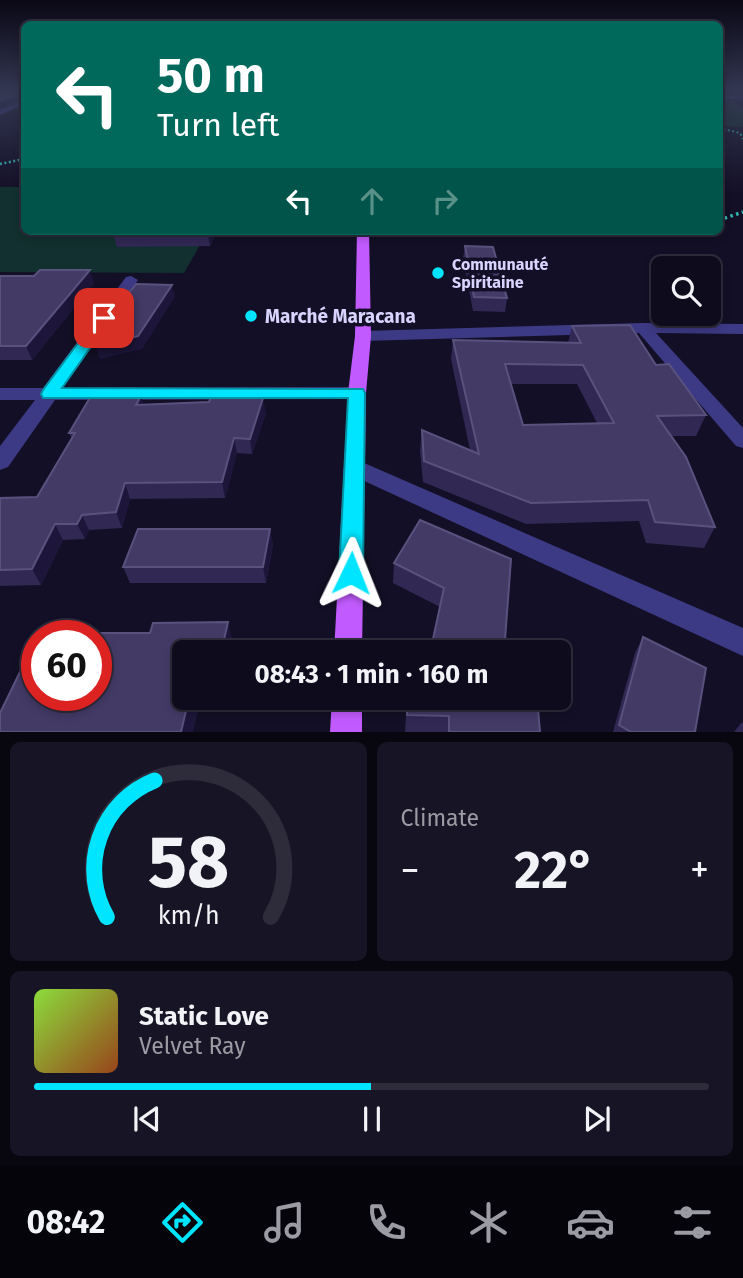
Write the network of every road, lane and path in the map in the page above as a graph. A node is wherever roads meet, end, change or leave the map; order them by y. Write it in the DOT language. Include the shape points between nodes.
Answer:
graph roads {
  1 [pos="723,129"];
  2 [pos="743,139"];
  3 [pos="21,160"];
  4 [pos="0,164"];
  5 [pos="743,212"];
  6 [pos="723,219"];
  7 [pos="363,235"];
  8 [pos="131,280"];
  9 [pos="643,328"];
  10 [pos="743,329"];
  11 [pos="363,335"];
  12 [pos="357,393"];
  13 [pos="0,394"];
  14 [pos="49,394"];
  15 [pos="743,441"];
  16 [pos="0,462"];
  17 [pos="355,467"];
  18 [pos="348,640"];
  19 [pos="743,642"];
  20 [pos="347,710"];
  21 [pos="346,732"];
  1 -- 2 [label="path" via="740,133"];
  3 -- 4 [label="path"];
  5 -- 6 [label="path"];
  7 -- 11 [label="main road"];
  8 -- 14 [label="street"];
  9 -- 10 [label="street"];
  9 -- 11 [label="street"];
  9 -- 15 [label="street"];
  11 -- 12 [label="main road"];
  12 -- 14 [label="street"];
  12 -- 17 [label="main road"];
  13 -- 14 [label="street"];
  14 -- 16 [label="street"];
  17 -- 18 [label="main road"];
  17 -- 19 [label="street"];
  20 -- 21 [label="main road"];
}
